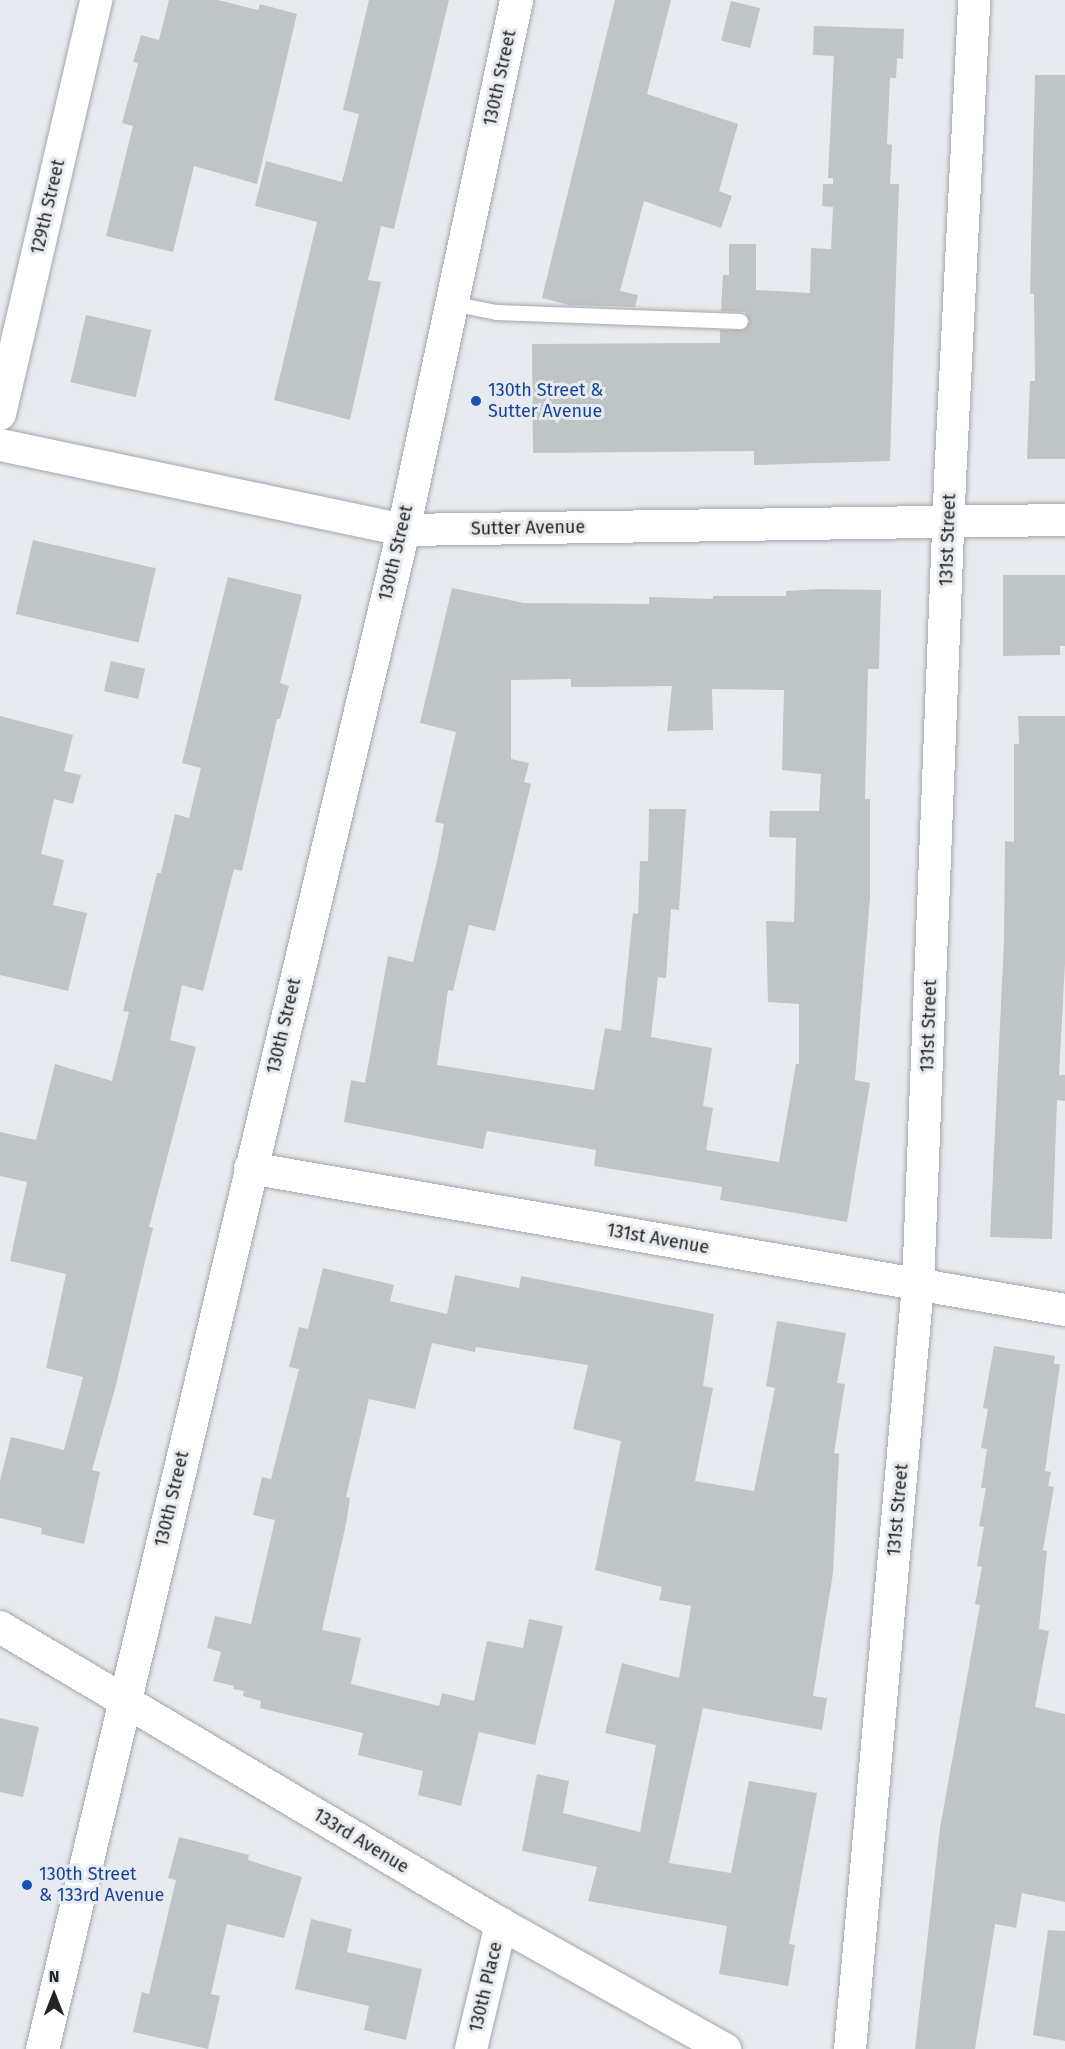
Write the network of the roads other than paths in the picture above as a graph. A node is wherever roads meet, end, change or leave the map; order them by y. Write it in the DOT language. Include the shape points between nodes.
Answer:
graph roads {
  1 [pos="96,0"];
  2 [pos="516,0"];
  3 [pos="974,0"];
  4 [pos="451,303"];
  5 [pos="740,321"];
  6 [pos="0,414"];
  7 [pos="0,445"];
  8 [pos="950,520"];
  9 [pos="1065,520"];
  10 [pos="403,530"];
  11 [pos="250,1168"];
  12 [pos="918,1285"];
  13 [pos="1065,1310"];
  14 [pos="0,1627"];
  15 [pos="125,1699"];
  16 [pos="501,1924"];
  17 [pos="42,2049"];
  18 [pos="471,2049"];
  19 [pos="725,2049"];
  20 [pos="850,2049"];
  1 -- 6 [label="street, 129th Street"];
  2 -- 4 [label="street, 130th Street"];
  3 -- 8 [label="street, 131st Street"];
  4 -- 5 [label="lane" via="496,312"];
  4 -- 10 [label="street, 130th Street"];
  7 -- 10 [label="street, Sutter Avenue"];
  8 -- 9 [label="street, Sutter Avenue"];
  8 -- 10 [label="street, Sutter Avenue"];
  8 -- 12 [label="street, 131st Street"];
  10 -- 11 [label="street, 130th Street"];
  11 -- 12 [label="street, 131st Avenue"];
  11 -- 15 [label="street, 130th Street"];
  12 -- 13 [label="street, 131st Avenue"];
  12 -- 20 [label="street, 131st Street"];
  14 -- 15 [label="street, 133rd Avenue"];
  15 -- 16 [label="street, 133rd Avenue"];
  15 -- 17 [label="street, 130th Street"];
  16 -- 18 [label="street, 130th Place"];
  16 -- 19 [label="street, 133rd Avenue"];
}
